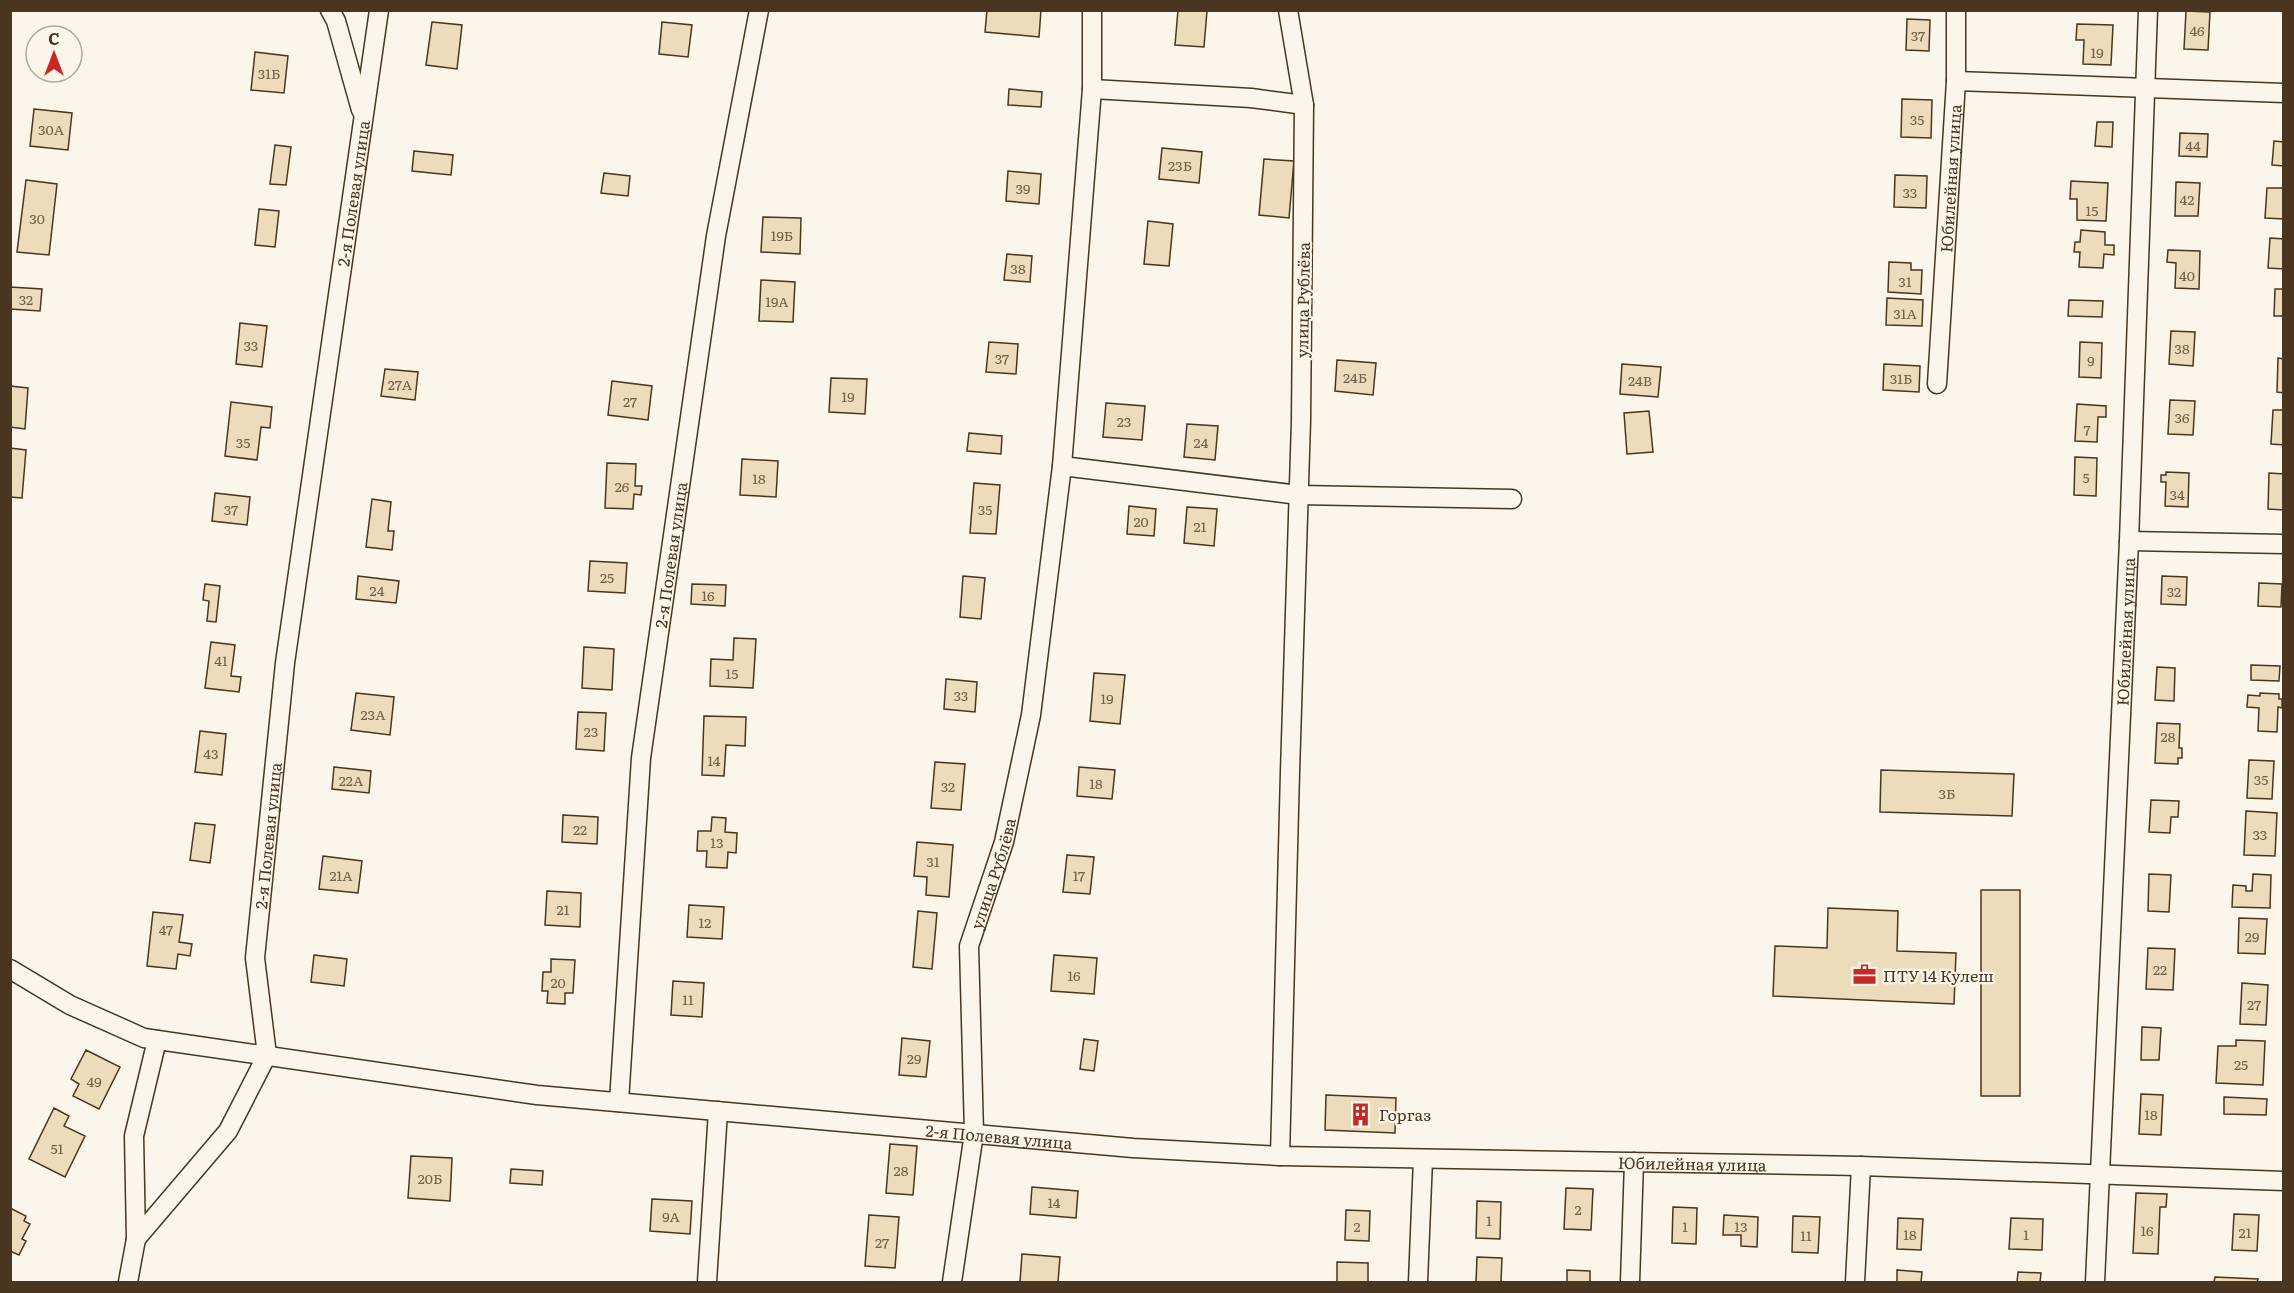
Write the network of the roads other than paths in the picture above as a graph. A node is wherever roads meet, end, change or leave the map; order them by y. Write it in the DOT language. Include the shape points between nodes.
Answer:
graph roads {
  1 [pos="330,10"];
  2 [pos="380,10"];
  3 [pos="759,10"];
  4 [pos="1092,10"];
  5 [pos="1288,10"];
  6 [pos="1956,10"];
  7 [pos="2148,10"];
  8 [pos="1956,81"];
  9 [pos="1092,89"];
  10 [pos="2146,89"];
  11 [pos="2283,93"];
  12 [pos="1304,105"];
  13 [pos="363,118"];
  14 [pos="1937,384"];
  15 [pos="1062,466"];
  16 [pos="1299,495"];
  17 [pos="1512,499"];
  18 [pos="2129,541"];
  19 [pos="2283,544"];
  20 [pos="10,969"];
  21 [pos="157,1040"];
  22 [pos="267,1055"];
  23 [pos="620,1102"];
  24 [pos="718,1111"];
  25 [pos="974,1133"];
  26 [pos="1280,1156"];
  27 [pos="1423,1159"];
  28 [pos="1634,1162"];
  29 [pos="1861,1166"];
  30 [pos="2102,1174"];
  31 [pos="2283,1181"];
  32 [pos="136,1239"];
  33 [pos="128,1282"];
  34 [pos="707,1282"];
  35 [pos="952,1282"];
  36 [pos="1418,1282"];
  37 [pos="1630,1282"];
  38 [pos="1855,1282"];
  39 [pos="2095,1282"];
  1 -- 13 [label="street"];
  2 -- 13 [label="street, 2-я Полевая улица"];
  3 -- 23 [label="street, 2-я Полевая улица" via="716,236 641,758"];
  4 -- 9 [label="street, улица Рублёва"];
  5 -- 12 [label="street, улица Рублёва"];
  6 -- 8 [label="street, Юбилейная улица"];
  7 -- 10 [label="street, Юбилейная улица"];
  8 -- 10 [label="street, Юбилейная улица"];
  8 -- 14 [label="street, Юбилейная улица"];
  9 -- 12 [label="street"];
  9 -- 15 [label="street, улица Рублёва"];
  10 -- 11 [label="street"];
  10 -- 18 [label="street, Юбилейная улица"];
  12 -- 16 [label="street, улица Рублёва"];
  13 -- 22 [label="street, 2-я Полевая улица" via="285,663 255,958"];
  15 -- 16 [label="street"];
  15 -- 25 [label="street, улица Рублёва" via="1031,715 1004,842 969,946"];
  16 -- 17 [label="street"];
  16 -- 26 [label="street, улица Рублёва"];
  18 -- 19 [label="street"];
  18 -- 30 [label="street, Юбилейная улица"];
  20 -- 21 [label="street, 2-я Полевая улица" via="70,1005"];
  21 -- 22 [label="street, 2-я Полевая улица"];
  21 -- 32 [label="street" via="134,1136"];
  22 -- 23 [label="street, 2-я Полевая улица" via="537,1095"];
  22 -- 32 [label="street" via="228,1131"];
  23 -- 24 [label="street, 2-я Полевая улица"];
  24 -- 25 [label="street, 2-я Полевая улица"];
  24 -- 34 [label="street"];
  25 -- 26 [label="street, 2-я Полевая улица" via="1133,1148"];
  25 -- 35 [label="street, улица Рублёва"];
  26 -- 27 [label="street, Юбилейная улица"];
  27 -- 28 [label="street, Юбилейная улица"];
  27 -- 36 [label="street"];
  28 -- 29 [label="street, Юбилейная улица"];
  28 -- 37 [label="street"];
  29 -- 30 [label="street, Юбилейная улица"];
  29 -- 38 [label="street"];
  30 -- 31 [label="street"];
  30 -- 39 [label="street, Юбилейная улица"];
  32 -- 33 [label="street"];
}
